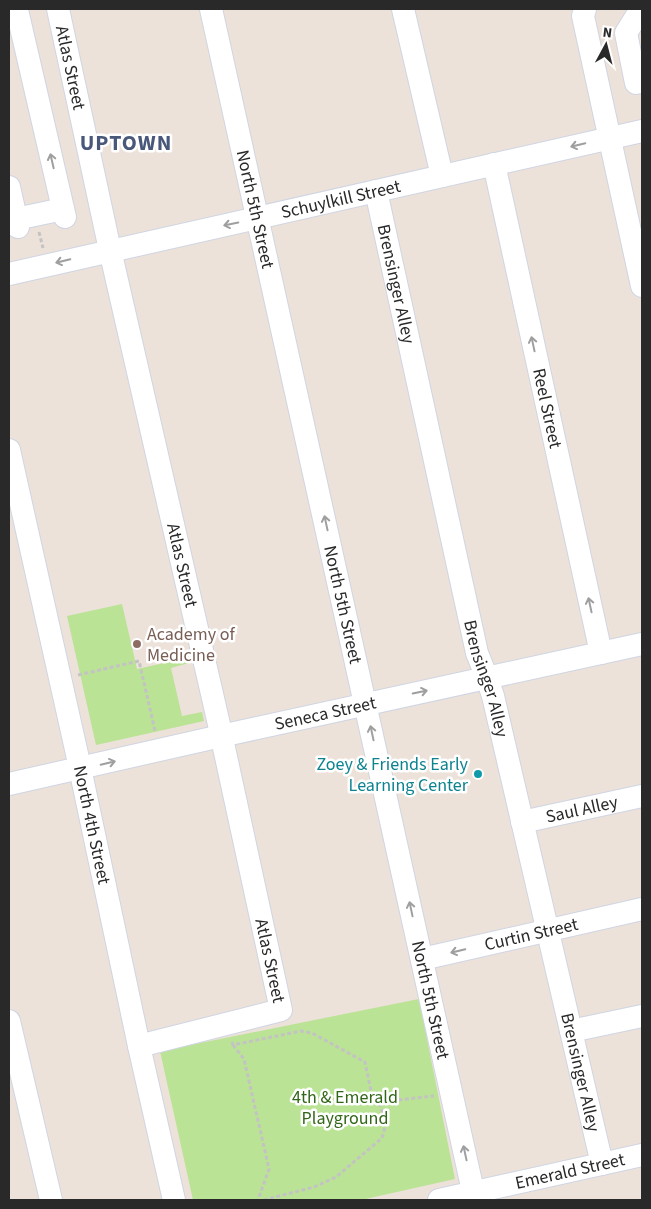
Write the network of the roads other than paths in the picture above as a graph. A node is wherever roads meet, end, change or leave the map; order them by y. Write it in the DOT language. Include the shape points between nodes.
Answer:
graph roads {
  1 [pos="58,9"];
  2 [pos="212,9"];
  3 [pos="404,9"];
  4 [pos="585,9"];
  5 [pos="637,9"];
  6 [pos="17,10"];
  7 [pos="16,35"];
  8 [pos="642,82"];
  9 [pos="642,131"];
  10 [pos="609,138"];
  11 [pos="494,164"];
  12 [pos="442,176"];
  13 [pos="376,191"];
  14 [pos="19,213"];
  15 [pos="258,218"];
  16 [pos="110,250"];
  17 [pos="9,274"];
  18 [pos="642,286"];
  19 [pos="9,450"];
  20 [pos="642,644"];
  21 [pos="600,653"];
  22 [pos="487,678"];
  23 [pos="366,704"];
  24 [pos="221,736"];
  25 [pos="79,769"];
  26 [pos="9,784"];
  27 [pos="642,796"];
  28 [pos="522,822"];
  29 [pos="642,909"];
  30 [pos="548,931"];
  31 [pos="422,959"];
  32 [pos="642,1016"];
  33 [pos="9,1021"];
  34 [pos="571,1031"];
  35 [pos="139,1046"];
  36 [pos="642,1155"];
  37 [pos="602,1164"];
  38 [pos="474,1196"];
  39 [pos="51,1200"];
  40 [pos="174,1200"];
  41 [pos="439,1200"];
  1 -- 16 [label="street, Atlas Street"];
  2 -- 15 [label="street, North 5th Street"];
  3 -- 12 [label="street"];
  4 -- 10 [label="street" via="583,16"];
  5 -- 8 [label="street" via="626,33 636,83"];
  6 -- 7 [label="street"];
  14 -- 7 [label="street, one-way" via="58,208"];
  9 -- 10 [label="street, Schuylkill Street"];
  10 -- 11 [label="street, Schuylkill Street, one-way"];
  10 -- 18 [label="street"];
  11 -- 12 [label="street, Schuylkill Street"];
  21 -- 11 [label="street, Reel Street, one-way"];
  12 -- 13 [label="street, Schuylkill Street"];
  13 -- 15 [label="street, Schuylkill Street"];
  13 -- 22 [label="street, Brensinger Alley" via="477,653"];
  15 -- 16 [label="street, Schuylkill Street, one-way"];
  23 -- 15 [label="street, North 5th Street, one-way"];
  16 -- 17 [label="street, Schuylkill Street, one-way"];
  16 -- 24 [label="street, Atlas Street"];
  19 -- 25 [label="street, North 4th Street"];
  20 -- 21 [label="street, Seneca Street"];
  21 -- 22 [label="street, Seneca Street"];
  23 -- 22 [label="street, Seneca Street, one-way"];
  22 -- 28 [label="street, Brensinger Alley"];
  23 -- 24 [label="street, Seneca Street"];
  31 -- 23 [label="street, North 5th Street, one-way"];
  25 -- 24 [label="street, Seneca Street, one-way"];
  24 -- 35 [label="street, Atlas Street" via="281,1010"];
  25 -- 26 [label="street, Seneca Street"];
  25 -- 35 [label="street, North 4th Street"];
  27 -- 28 [label="street, Saul Alley"];
  28 -- 30 [label="street, Brensinger Alley"];
  29 -- 30 [label="street, Curtin Street"];
  30 -- 31 [label="street, Curtin Street, one-way"];
  30 -- 34 [label="street, Brensinger Alley"];
  38 -- 31 [label="street, North 5th Street, one-way"];
  32 -- 34 [label="street"];
  33 -- 39 [label="street"];
  34 -- 37 [label="street, Brensinger Alley"];
  35 -- 40 [label="street, North 4th Street"];
  36 -- 37 [label="street, Emerald Street"];
  37 -- 38 [label="street, Emerald Street"];
  38 -- 41 [label="street, Emerald Street"];
}
